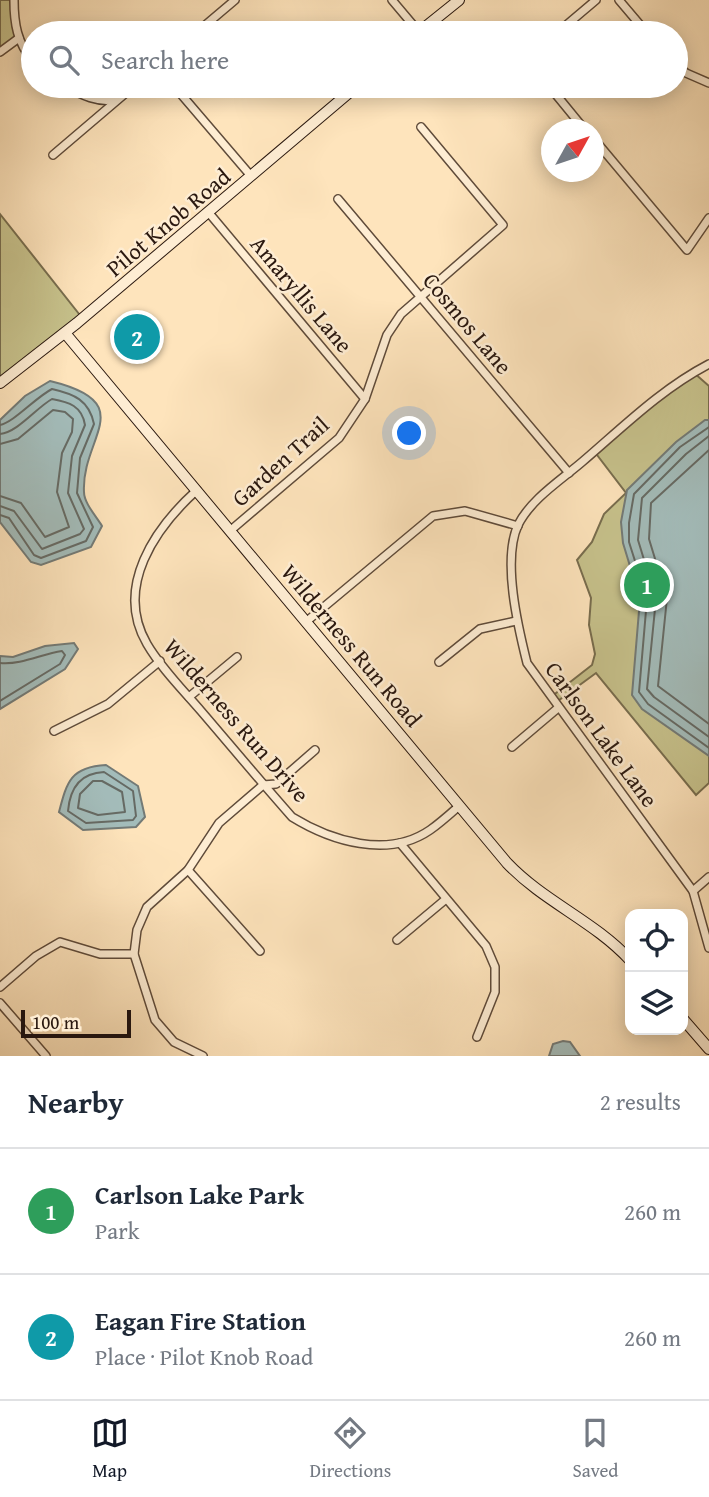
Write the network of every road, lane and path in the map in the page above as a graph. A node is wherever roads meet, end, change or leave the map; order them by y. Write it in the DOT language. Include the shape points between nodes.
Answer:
graph roads {
  1 [pos="13,0"];
  2 [pos="235,0"];
  3 [pos="392,0"];
  4 [pos="459,0"];
  5 [pos="596,0"];
  6 [pos="619,0"];
  7 [pos="210,21"];
  8 [pos="409,21"];
  9 [pos="434,21"];
  10 [pos="571,21"];
  11 [pos="637,21"];
  12 [pos="19,38"];
  13 [pos="21,41"];
  14 [pos="0,52"];
  15 [pos="688,74"];
  16 [pos="709,83"];
  17 [pos="92,98"];
  18 [pos="120,98"];
  19 [pos="184,98"];
  20 [pos="343,98"];
  21 [pos="559,98"];
  22 [pos="577,119"];
  23 [pos="421,128"];
  24 [pos="604,152"];
  25 [pos="53,155"];
  26 [pos="251,176"];
  27 [pos="338,199"];
  28 [pos="209,214"];
  29 [pos="709,218"];
  30 [pos="420,296"];
  31 [pos="65,333"];
  32 [pos="709,364"];
  33 [pos="0,383"];
  34 [pos="365,399"];
  35 [pos="569,473"];
  36 [pos="197,490"];
  37 [pos="518,526"];
  38 [pos="231,530"];
  39 [pos="307,621"];
  40 [pos="516,621"];
  41 [pos="237,657"];
  42 [pos="160,662"];
  43 [pos="439,662"];
  44 [pos="189,697"];
  45 [pos="558,708"];
  46 [pos="54,731"];
  47 [pos="512,747"];
  48 [pos="315,750"];
  49 [pos="263,785"];
  50 [pos="459,806"];
  51 [pos="400,843"];
  52 [pos="188,870"];
  53 [pos="709,877"];
  54 [pos="693,891"];
  55 [pos="446,898"];
  56 [pos="397,940"];
  57 [pos="709,948"];
  58 [pos="260,951"];
  59 [pos="134,954"];
  60 [pos="625,955"];
  61 [pos="0,987"];
  62 [pos="0,1003"];
  63 [pos="688,1024"];
  64 [pos="477,1037"];
  65 [pos="707,1042"];
  66 [pos="46,1056"];
  67 [pos="203,1056"];
  1 -- 12 [label="street"];
  2 -- 7 [label="street"];
  3 -- 8 [label="street"];
  4 -- 9 [label="street"];
  5 -- 10 [label="street"];
  6 -- 11 [label="street"];
  12 -- 13 [label="street"];
  12 -- 14 [label="street"];
  15 -- 16 [label="street"];
  17 -- 18 [label="street" via="106,102"];
  18 -- 25 [label="street"];
  19 -- 26 [label="street"];
  20 -- 26 [label="street, Pilot Knob Road"];
  21 -- 22 [label="street"];
  23 -- 30 [label="street, Garden Trail" via="503,225"];
  24 -- 29 [label="street" via="687,250"];
  26 -- 28 [label="street, Pilot Knob Road"];
  27 -- 30 [label="street, Cosmos Lane"];
  28 -- 31 [label="street, Pilot Knob Road"];
  28 -- 34 [label="street, Amaryllis Lane"];
  30 -- 34 [label="street, Garden Trail" via="387,335"];
  30 -- 35 [label="street, Cosmos Lane"];
  31 -- 33 [label="street, Pilot Knob Road"];
  31 -- 36 [label="street, Wilderness Run Road"];
  32 -- 35 [label="street, Carlson Lake Lane" via="665,391"];
  34 -- 38 [label="street, Garden Trail" via="339,438"];
  35 -- 37 [label="street, Carlson Lake Lane" via="535,503"];
  36 -- 38 [label="street, Wilderness Run Road"];
  36 -- 42 [label="street, Wilderness Run Drive" via="162,527 136,579 138,623"];
  37 -- 39 [label="street" via="466,511 433,516"];
  37 -- 40 [label="street, Carlson Lake Lane" via="512,551"];
  38 -- 39 [label="street, Wilderness Run Road"];
  39 -- 50 [label="street, Wilderness Run Road"];
  40 -- 43 [label="street" via="480,629"];
  40 -- 45 [label="street, Carlson Lake Lane" via="527,663"];
  41 -- 44 [label="street"];
  42 -- 44 [label="street, Wilderness Run Drive"];
  42 -- 46 [label="street" via="108,704"];
  44 -- 49 [label="street, Wilderness Run Drive"];
  45 -- 47 [label="street"];
  45 -- 54 [label="street, Carlson Lake Lane"];
  48 -- 49 [label="street" via="276,784"];
  49 -- 51 [label="street, Wilderness Run Drive" via="292,817 317,833 366,845"];
  49 -- 52 [label="street" via="219,823"];
  50 -- 51 [label="street, Wilderness Run Drive" via="428,831"];
  50 -- 60 [label="street, Wilderness Run Road" via="520,876"];
  51 -- 55 [label="street"];
  52 -- 58 [label="street"];
  52 -- 59 [label="street" via="147,907 136,930"];
  53 -- 54 [label="street"];
  54 -- 57 [label="street, Carlson Lake Lane"];
  55 -- 56 [label="street"];
  55 -- 64 [label="street" via="486,946 495,967 495,992"];
  59 -- 61 [label="street" via="100,954 60,942"];
  59 -- 67 [label="street" via="163,1032"];
  62 -- 66 [label="street"];
  63 -- 65 [label="street"];
}
